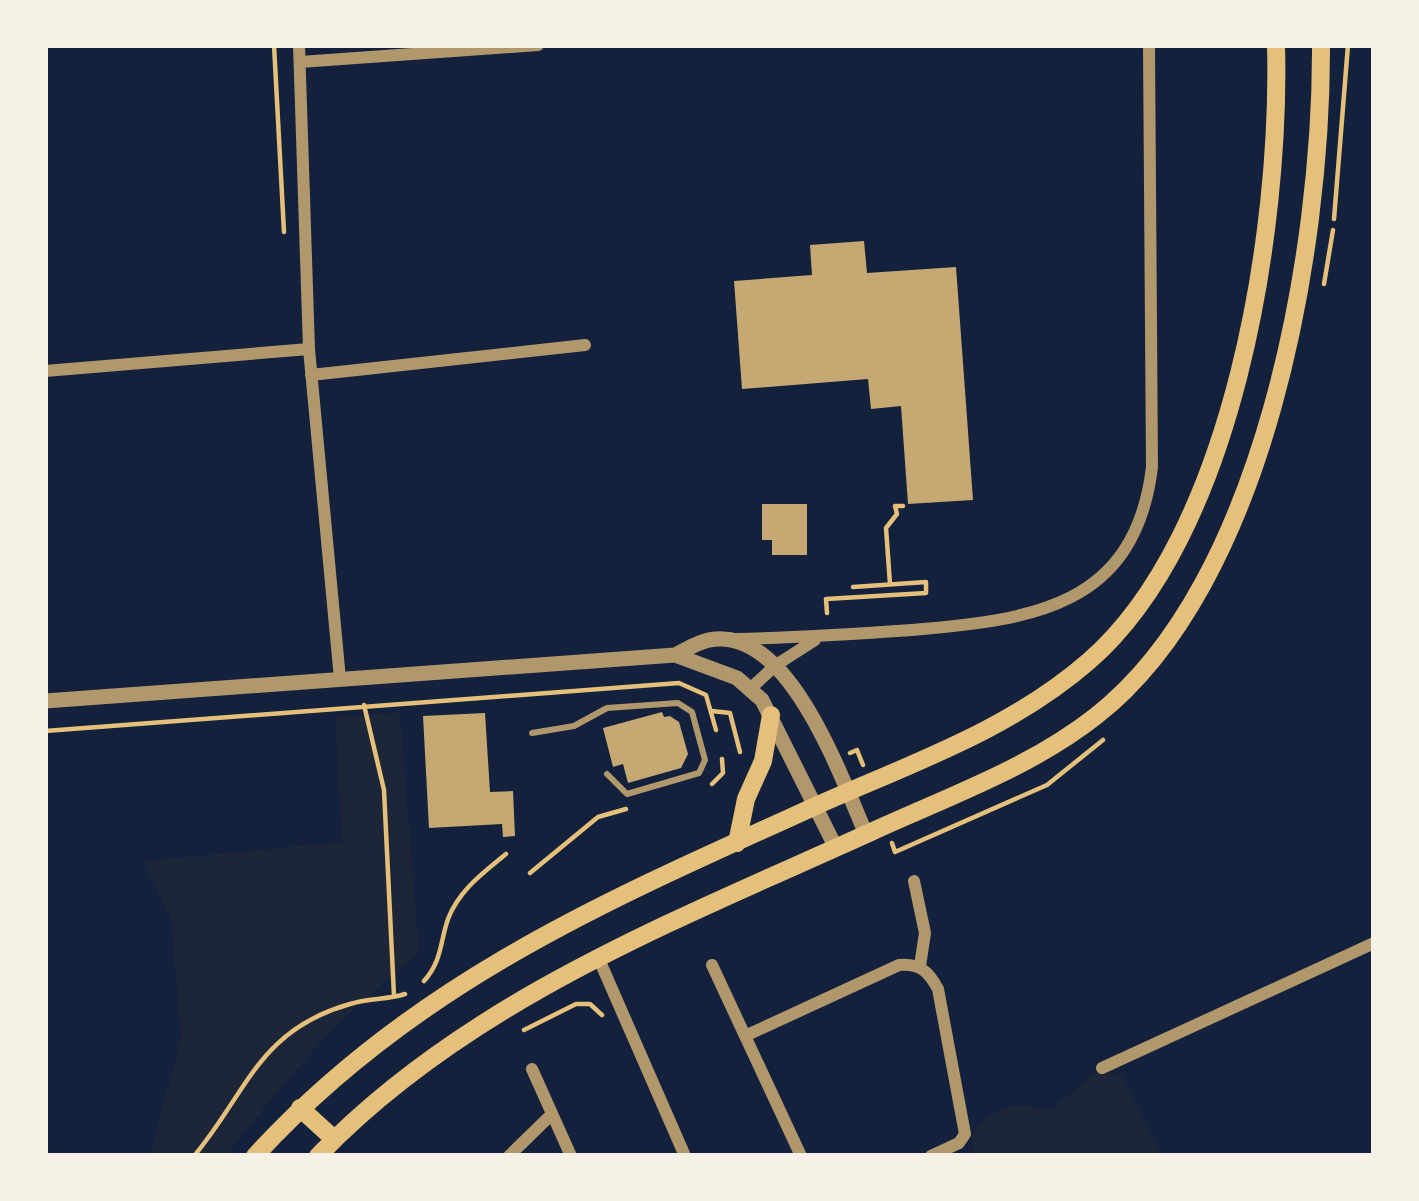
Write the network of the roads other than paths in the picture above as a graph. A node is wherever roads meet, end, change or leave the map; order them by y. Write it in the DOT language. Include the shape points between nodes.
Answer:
graph roads {
  1 [pos="299,45"];
  2 [pos="538,45"];
  3 [pos="1149,45"];
  4 [pos="1276,45"];
  5 [pos="1321,45"];
  6 [pos="300,62"];
  7 [pos="585,345"];
  8 [pos="309,349"];
  9 [pos="45,371"];
  10 [pos="311,375"];
  11 [pos="834,636"];
  12 [pos="727,640"];
  13 [pos="675,656"];
  14 [pos="776,665"];
  15 [pos="340,679"];
  16 [pos="751,688"];
  17 [pos="45,700"];
  18 [pos="771,715"];
  19 [pos="532,734"];
  20 [pos="607,774"];
  21 [pos="847,793"];
  22 [pos="816,806"];
  23 [pos="866,834"];
  24 [pos="736,843"];
  25 [pos="836,848"];
  26 [pos="914,881"];
  27 [pos="1374,944"];
  28 [pos="598,957"];
  29 [pos="712,965"];
  30 [pos="920,967"];
  31 [pos="745,1036"];
  32 [pos="1102,1068"];
  33 [pos="532,1069"];
  34 [pos="300,1108"];
  35 [pos="552,1114"];
  36 [pos="334,1139"];
  37 [pos="254,1156"];
  38 [pos="318,1156"];
  39 [pos="509,1156"];
  40 [pos="572,1156"];
  41 [pos="685,1156"];
  42 [pos="801,1156"];
  43 [pos="931,1156"];
  1 -- 6 [label="street"];
  2 -- 6 [label="street"];
  3 -- 11 [label="street" via="1149,493 1128,544 1072,599 1048,610"];
  4 -- 21 [label="main road" via="1274,155 1258,279 1221,433 1168,563 1118,632 1054,689"];
  5 -- 23 [label="main road" via="1311,216 1282,366 1234,514 1188,612 1094,718 974,787"];
  6 -- 8 [label="street"];
  7 -- 10 [label="street"];
  8 -- 9 [label="street"];
  8 -- 10 [label="street"];
  10 -- 15 [label="street"];
  11 -- 12 [label="street"];
  11 -- 14 [label="street"];
  12 -- 13 [label="street"];
  12 -- 14 [label="street"];
  13 -- 15 [label="street"];
  13 -- 16 [label="street"];
  14 -- 16 [label="street"];
  14 -- 21 [label="street"];
  15 -- 17 [label="street"];
  16 -- 18 [label="street"];
  18 -- 22 [label="street"];
  18 -- 24 [label="main road"];
  19 -- 20 [label="lane" via="574,726 608,708 668,703 692,712 705,760 699,773 627,794"];
  21 -- 22 [label="main road"];
  21 -- 23 [label="street"];
  22 -- 24 [label="main road"];
  22 -- 25 [label="street"];
  23 -- 25 [label="main road"];
  24 -- 34 [label="main road" via="481,969 346,1065"];
  25 -- 28 [label="main road"];
  26 -- 30 [label="street" via="925,933"];
  27 -- 32 [label="street"];
  28 -- 36 [label="main road" via="513,1004 390,1089"];
  28 -- 41 [label="street"];
  29 -- 31 [label="street"];
  30 -- 31 [label="street" via="899,964"];
  30 -- 43 [label="street" via="938,989 965,1117 958,1143"];
  31 -- 42 [label="street"];
  33 -- 35 [label="street"];
  34 -- 36 [label="main road"];
  34 -- 37 [label="main road"];
  35 -- 39 [label="street"];
  35 -- 40 [label="street"];
  36 -- 38 [label="main road"];
}
